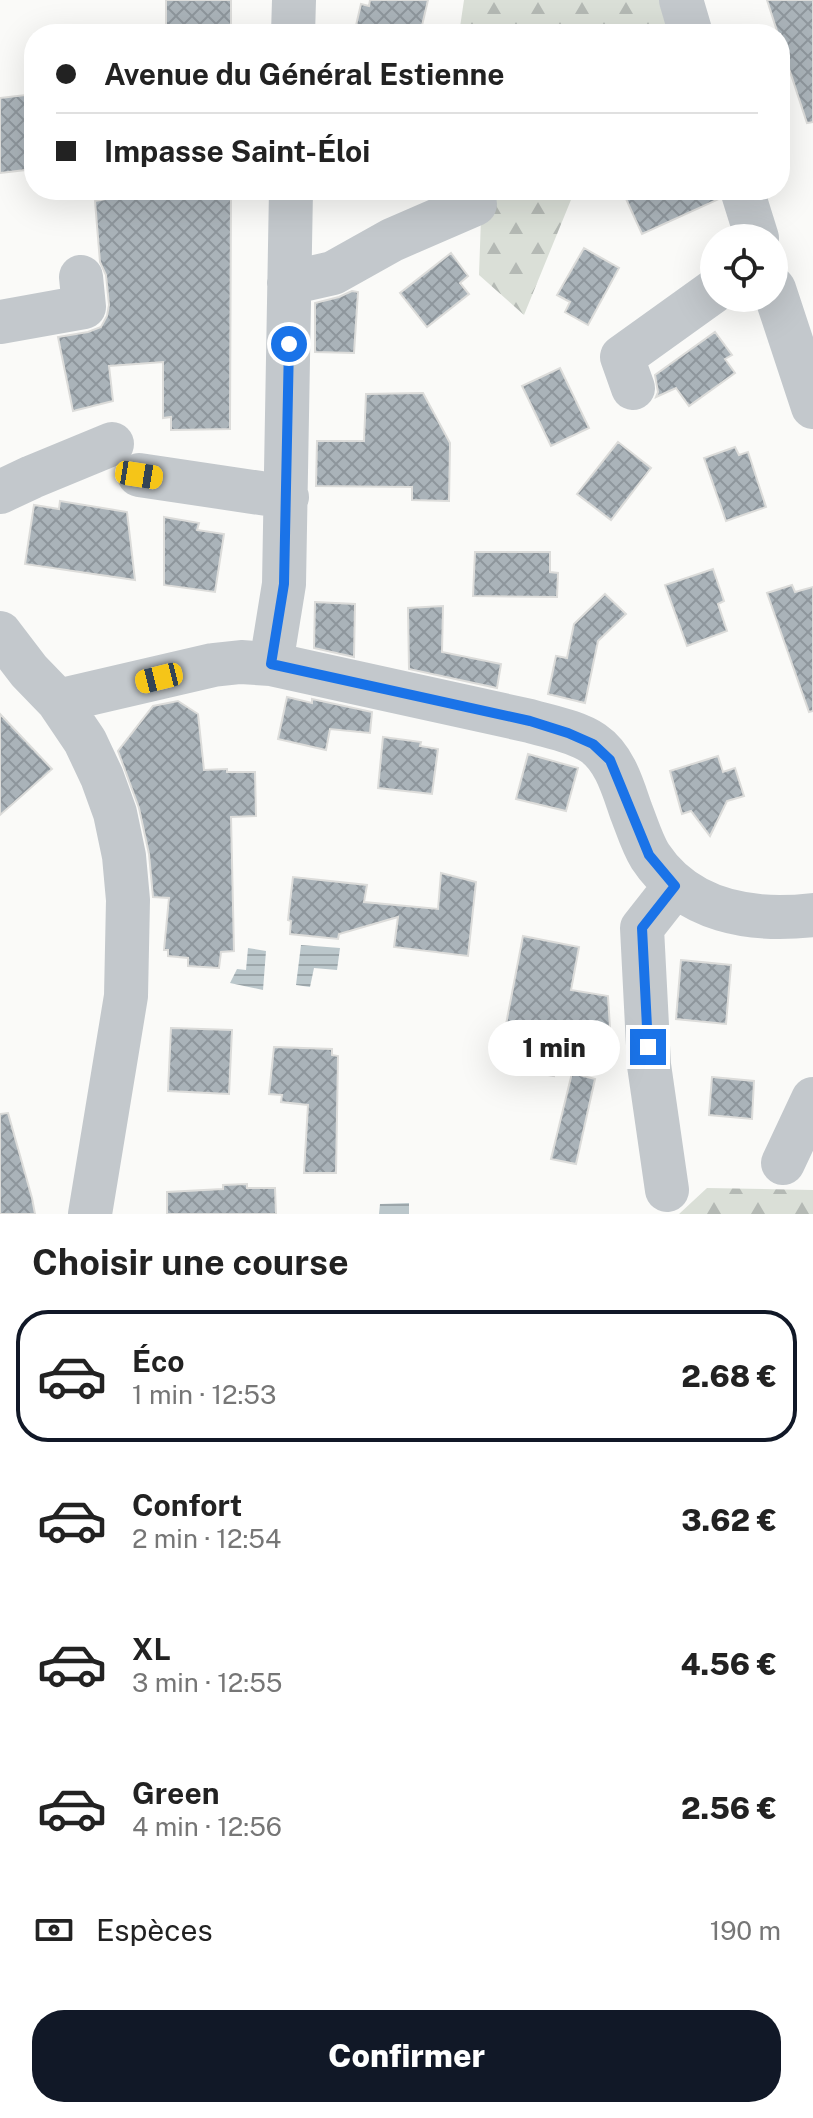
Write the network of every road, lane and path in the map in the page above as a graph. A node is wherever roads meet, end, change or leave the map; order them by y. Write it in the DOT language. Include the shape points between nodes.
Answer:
graph roads {
  1 [pos="294,0"];
  2 [pos="681,0"];
  3 [pos="293,24"];
  4 [pos="688,24"];
  5 [pos="291,200"];
  6 [pos="745,200"];
  7 [pos="475,204"];
  8 [pos="753,224"];
  9 [pos="81,277"];
  10 [pos="289,283"];
  11 [pos="700,301"];
  12 [pos="782,312"];
  13 [pos="0,322"];
  14 [pos="633,388"];
  15 [pos="813,407"];
  16 [pos="0,492"];
  17 [pos="287,497"];
  18 [pos="0,633"];
  19 [pos="271,664"];
  20 [pos="58,701"];
  21 [pos="675,886"];
  22 [pos="813,915"];
  23 [pos="813,1099"];
  24 [pos="783,1163"];
  25 [pos="667,1190"];
  26 [pos="90,1214"];
  1 -- 3 [label="street"];
  2 -- 4 [label="street"];
  5 -- 10 [label="street"];
  6 -- 8 [label="street"];
  7 -- 10 [label="street" via="333,273"];
  9 -- 13 [label="street" via="84,307"];
  10 -- 17 [label="street"];
  11 -- 14 [label="street" via="622,357"];
  12 -- 15 [label="street"];
  16 -- 17 [label="street" via="32,477 126,459"];
  17 -- 19 [label="street" via="284,584"];
  18 -- 20 [label="street"];
  19 -- 20 [label="street" via="213,665"];
  19 -- 21 [label="street" via="530,721 593,744 610,760 649,855"];
  20 -- 26 [label="street" via="85,741 111,801 128,900 126,996"];
  21 -- 22 [label="street" via="723,911 766,918"];
  21 -- 25 [label="street" via="642,928 648,1053"];
  23 -- 24 [label="street"];
}
